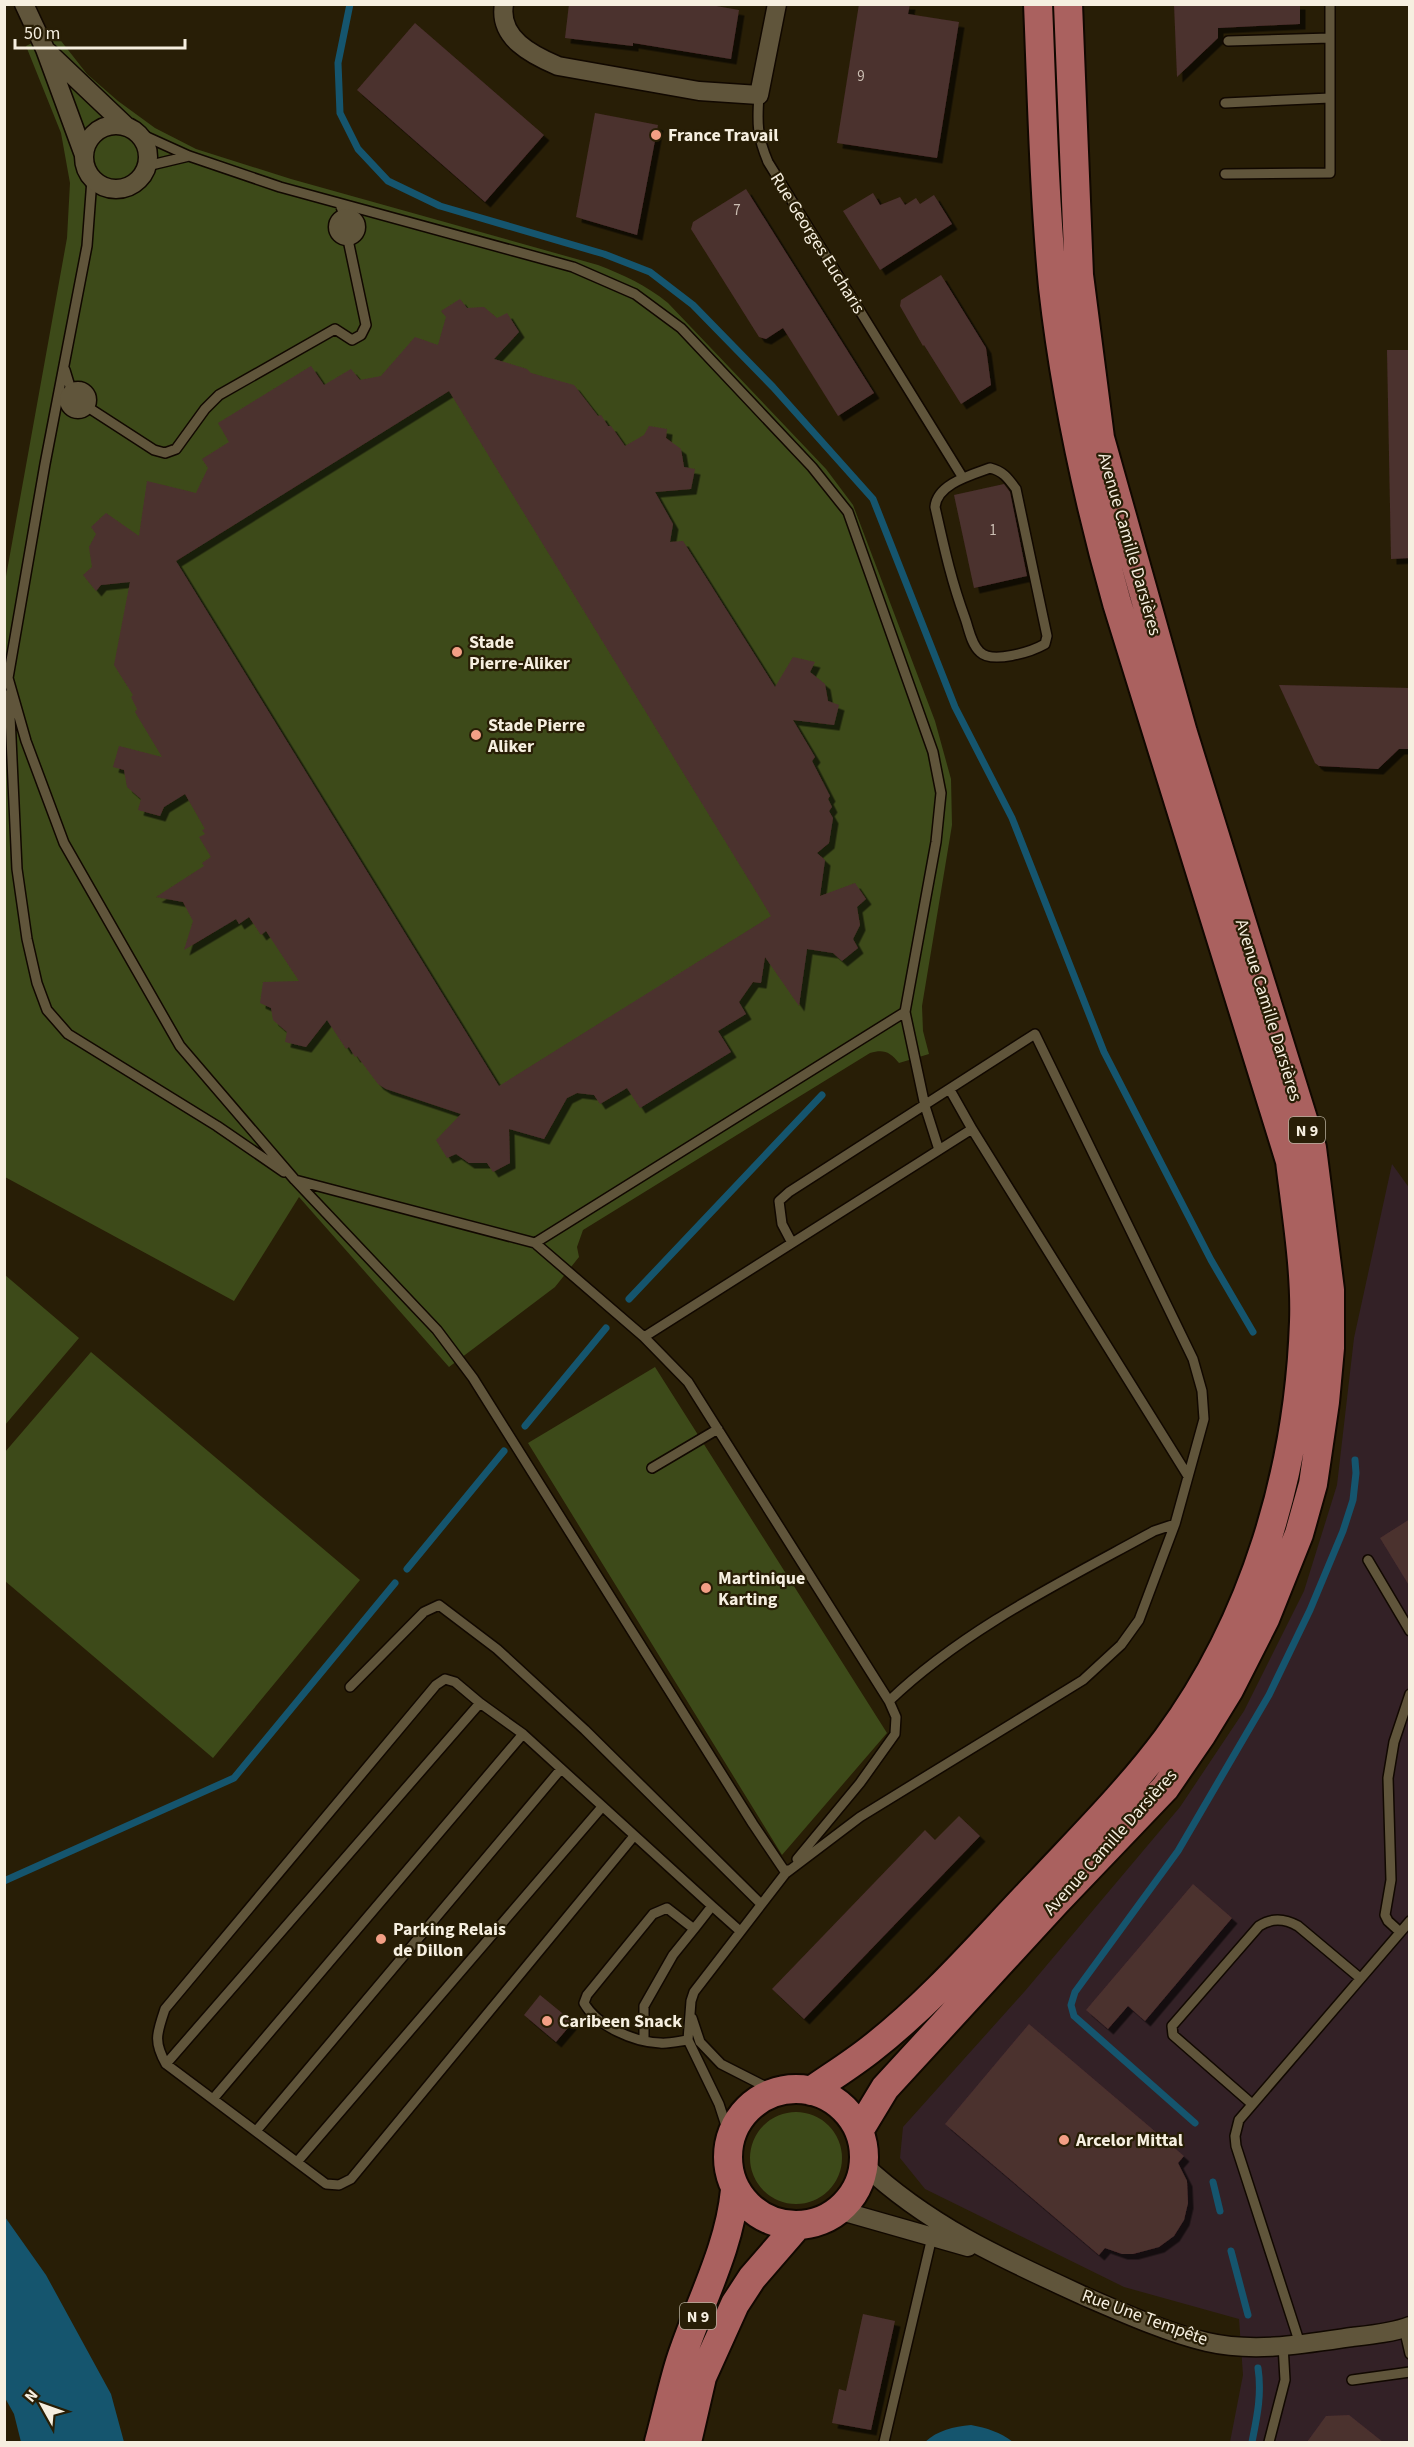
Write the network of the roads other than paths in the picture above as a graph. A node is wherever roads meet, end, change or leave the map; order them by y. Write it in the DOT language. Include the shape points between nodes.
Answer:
graph roads {
  1 [pos="24,4"];
  2 [pos="504,4"];
  3 [pos="777,4"];
  4 [pos="1038,4"];
  5 [pos="1068,4"];
  6 [pos="1330,4"];
  7 [pos="1330,38"];
  8 [pos="1228,41"];
  9 [pos="45,49"];
  10 [pos="759,95"];
  11 [pos="1330,98"];
  12 [pos="1225,103"];
  13 [pos="131,129"];
  14 [pos="84,155"];
  15 [pos="189,156"];
  16 [pos="147,166"];
  17 [pos="1225,174"];
  18 [pos="92,179"];
  19 [pos="344,219"];
  20 [pos="64,368"];
  21 [pos="72,393"];
  22 [pos="86,406"];
  23 [pos="963,478"];
  24 [pos="9,678"];
  25 [pos="905,1012"];
  26 [pos="950,1090"];
  27 [pos="925,1106"];
  28 [pos="972,1129"];
  29 [pos="939,1150"];
  30 [pos="295,1180"];
  31 [pos="535,1243"];
  32 [pos="792,1243"];
  33 [pos="644,1337"];
  34 [pos="718,1429"];
  35 [pos="652,1468"];
  36 [pos="1188,1476"];
  37 [pos="1174,1524"];
  38 [pos="1368,1560"];
  39 [pos="1410,1631"];
  40 [pos="351,1687"];
  41 [pos="1410,1694"];
  42 [pos="889,1701"];
  43 [pos="480,1702"];
  44 [pos="523,1734"];
  45 [pos="561,1769"];
  46 [pos="602,1806"];
  47 [pos="634,1836"];
  48 [pos="786,1873"];
  49 [pos="761,1904"];
  50 [pos="712,1906"];
  51 [pos="1410,1921"];
  52 [pos="694,1929"];
  53 [pos="740,1930"];
  54 [pos="1400,1932"];
  55 [pos="1360,1978"];
  56 [pos="690,2013"];
  57 [pos="644,2040"];
  58 [pos="688,2040"];
  59 [pos="166,2064"];
  60 [pos="812,2091"];
  61 [pos="776,2092"];
  62 [pos="213,2099"];
  63 [pos="1252,2104"];
  64 [pos="858,2131"];
  65 [pos="256,2132"];
  66 [pos="730,2138"];
  67 [pos="297,2162"];
  68 [pos="863,2164"];
  69 [pos="735,2190"];
  70 [pos="838,2210"];
  71 [pos="797,2226"];
  72 [pos="932,2237"];
  73 [pos="995,2256"];
  74 [pos="1407,2327"];
  75 [pos="1291,2345"];
  76 [pos="1410,2354"];
  77 [pos="1410,2372"];
  78 [pos="1352,2380"];
  79 [pos="659,2442"];
  80 [pos="687,2442"];
  81 [pos="884,2442"];
  82 [pos="1269,2442"];
  1 -- 9 [label="street"];
  2 -- 10 [label="street" via="502,14 507,29 518,44 558,66 699,91"];
  3 -- 10 [label="street"];
  4 -- 60 [label="main road, Avenue Camille Darsières / N 9" via="1053,286 1069,397 1098,537 1117,603 1290,1161 1304,1319 1299,1394 1281,1490 1242,1608 1208,1674 1168,1737 1130,1785 943,1985 870,2050"];
  5 -- 64 [label="main road, Avenue Camille Darsières / N 9" via="1079,275 1100,438 1183,733 1312,1148 1330,1290 1325,1402 1313,1484 1299,1534 1265,1619 1202,1734 1165,1788 885,2088"];
  6 -- 7 [label="lane"];
  7 -- 8 [label="lane"];
  7 -- 11 [label="lane"];
  9 -- 13 [label="street"];
  9 -- 14 [label="street"];
  10 -- 23 [label="lane, Rue Georges Eucharis" via="759,141 768,162"];
  11 -- 12 [label="lane"];
  11 -- 17 [label="lane" via="1330,173"];
  13 -- 14 [label="street" via="118,125 102,128 89,139"];
  13 -- 15 [label="lane"];
  13 -- 16 [label="street" via="147,147"];
  14 -- 18 [label="street"];
  15 -- 16 [label="lane"];
  15 -- 19 [label="lane" via="280,187"];
  16 -- 18 [label="street" via="139,181 123,189 106,188"];
  18 -- 20 [label="lane" via="87,246"];
  19 -- 22 [label="lane" via="366,325 362,335 352,340 335,329 219,395 176,449 165,453 154,450"];
  19 -- 25 [label="lane" via="573,267 635,294 681,328 812,467 848,512 933,752 941,793 936,842"];
  20 -- 21 [label="lane"];
  20 -- 24 [label="lane"];
  21 -- 22 [label="street" via="71,407 80,410"];
  23 -- 23 [label="lane" via="990,468 1007,476 1016,489 1047,636 1045,644 1035,650 991,658 973,642 949,574 935,507 940,493"];
  24 -- 30 [label="lane" via="26,741 64,843 168,1026 180,1046"];
  24 -- 30 [label="lane" via="17,869 27,939 48,1010 68,1034 217,1126"];
  25 -- 27 [label="lane"];
  25 -- 31 [label="lane"];
  26 -- 27 [label="lane"];
  26 -- 28 [label="lane"];
  26 -- 36 [label="lane" via="1035,1034 1193,1359 1202,1391 1204,1419"];
  27 -- 29 [label="lane"];
  27 -- 32 [label="lane" via="779,1201"];
  28 -- 29 [label="lane"];
  28 -- 36 [label="lane"];
  29 -- 32 [label="lane"];
  30 -- 31 [label="lane"];
  30 -- 48 [label="lane" via="437,1330 473,1378"];
  31 -- 33 [label="lane"];
  32 -- 33 [label="lane"];
  33 -- 34 [label="lane" via="688,1382"];
  34 -- 35 [label="lane"];
  34 -- 42 [label="lane"];
  36 -- 37 [label="lane"];
  37 -- 42 [label="lane" via="1154,1531 1012,1611 924,1668"];
  37 -- 48 [label="lane" via="1139,1620 1121,1645 1083,1680 860,1817"];
  38 -- 39 [label="lane"];
  40 -- 49 [label="lane" via="424,1612 439,1605 497,1650 585,1730"];
  41 -- 54 [label="lane" via="1394,1742 1388,1778 1391,1880 1385,1915"];
  42 -- 48 [label="lane" via="896,1717 895,1734"];
  43 -- 44 [label="lane"];
  43 -- 59 [label="lane"];
  43 -- 59 [label="lane" via="445,1678 436,1685 165,2009 157,2033 157,2048"];
  44 -- 45 [label="lane"];
  44 -- 62 [label="lane"];
  45 -- 46 [label="lane"];
  45 -- 65 [label="lane"];
  46 -- 47 [label="lane"];
  46 -- 67 [label="lane"];
  47 -- 50 [label="lane"];
  47 -- 67 [label="lane" via="351,2179 339,2185 326,2184"];
  48 -- 49 [label="lane"];
  49 -- 53 [label="lane"];
  50 -- 52 [label="lane"];
  50 -- 53 [label="lane"];
  51 -- 54 [label="lane"];
  52 -- 57 [label="lane" via="673,1955 644,2006"];
  52 -- 57 [label="lane" via="667,1908 653,1914 587,1995 584,2003 588,2009 618,2034"];
  53 -- 56 [label="lane" via="694,1992"];
  54 -- 55 [label="lane"];
  55 -- 63 [label="lane"];
  55 -- 63 [label="lane" via="1298,1926 1271,1919 1259,1926 1172,2026 1173,2035"];
  56 -- 58 [label="lane"];
  56 -- 61 [label="lane" via="700,2042 721,2064"];
  57 -- 58 [label="lane"];
  58 -- 66 [label="lane" via="719,2104"];
  59 -- 62 [label="lane"];
  60 -- 61 [label="main road"];
  60 -- 64 [label="main road" via="848,2112"];
  61 -- 66 [label="main road" via="756,2102 740,2117"];
  62 -- 65 [label="lane"];
  63 -- 75 [label="lane" via="1239,2120 1236,2146"];
  64 -- 68 [label="main road"];
  65 -- 67 [label="lane"];
  66 -- 69 [label="main road" via="727,2155"];
  68 -- 70 [label="main road" via="860,2181"];
  68 -- 73 [label="street, Rue Une Tempête" via="915,2208"];
  69 -- 71 [label="main road" via="761,2217"];
  69 -- 79 [label="main road, N 9" via="722,2253 680,2361"];
  70 -- 71 [label="main road" via="826,2218"];
  70 -- 72 [label="street, Rue Une Tempête"];
  71 -- 80 [label="main road, N 9" via="735,2304 702,2377"];
  72 -- 73 [label="street, Rue Une Tempête"];
  72 -- 81 [label="lane"];
  73 -- 75 [label="street, Rue Une Tempête" via="1113,2308 1207,2342"];
  74 -- 75 [label="street, Rue Une Tempête"];
  74 -- 76 [label="lane"];
  75 -- 82 [label="lane"];
  77 -- 78 [label="lane"];
}
